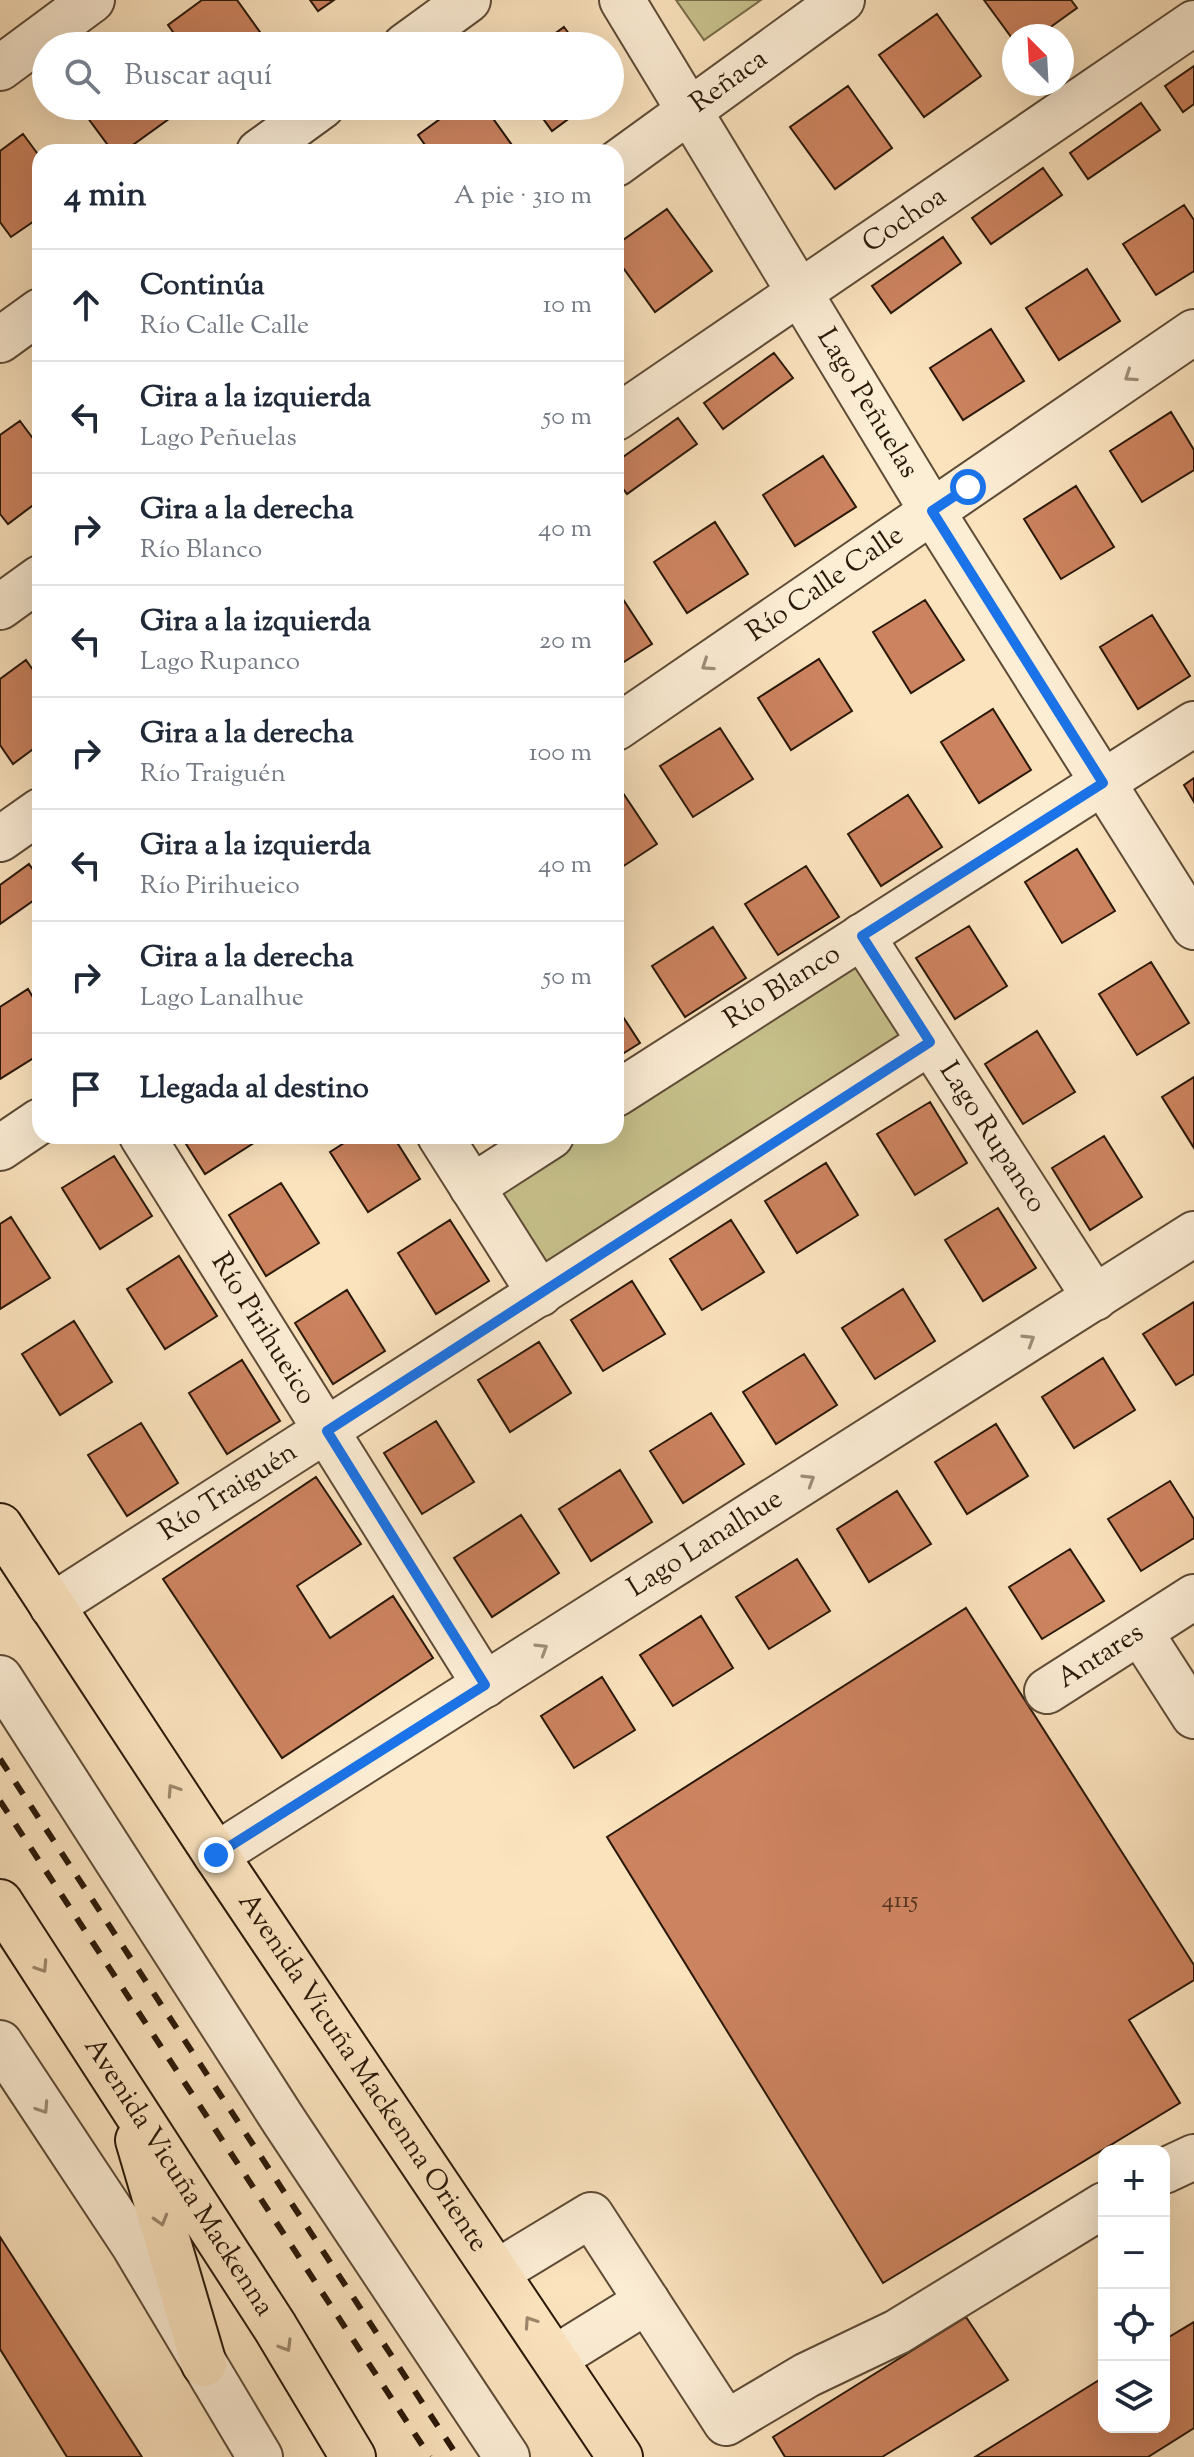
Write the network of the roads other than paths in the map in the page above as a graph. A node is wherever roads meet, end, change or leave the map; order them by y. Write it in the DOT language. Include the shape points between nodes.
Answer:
graph roads {
  1 [pos="92,0"];
  2 [pos="468,0"];
  3 [pos="622,0"];
  4 [pos="842,0"];
  5 [pos="1194,23"];
  6 [pos="49,32"];
  7 [pos="424,32"];
  8 [pos="32,44"];
  9 [pos="0,68"];
  10 [pos="689,111"];
  11 [pos="303,120"];
  12 [pos="270,144"];
  13 [pos="624,158"];
  14 [pos="800,293"];
  15 [pos="32,317"];
  16 [pos="1194,332"];
  17 [pos="0,340"];
  18 [pos="624,413"];
  19 [pos="932,511"];
  20 [pos="32,584"];
  21 [pos="0,607"];
  22 [pos="624,723"];
  23 [pos="1194,724"];
  24 [pos="1103,783"];
  25 [pos="32,817"];
  26 [pos="0,839"];
  27 [pos="1194,927"];
  28 [pos="862,936"];
  29 [pos="930,1042"];
  30 [pos="624,1089"];
  31 [pos="32,1126"];
  32 [pos="147,1144"];
  33 [pos="445,1144"];
  34 [pos="539,1144"];
  35 [pos="0,1148"];
  36 [pos="472,1187"];
  37 [pos="1194,1234"];
  38 [pos="540,1294"];
  39 [pos="1095,1298"];
  40 [pos="327,1431"];
  41 [pos="0,1526"];
  42 [pos="1194,1597"];
  43 [pos="52,1606"];
  44 [pos="1140,1632"];
  45 [pos="0,1678"];
  46 [pos="485,1685"];
  47 [pos="1047,1691"];
  48 [pos="1194,1716"];
  49 [pos="216,1855"];
  50 [pos="0,1902"];
  51 [pos="0,2043"];
  52 [pos="123,2092"];
  53 [pos="1194,2157"];
  54 [pos="1170,2168"];
  55 [pos="1098,2209"];
  56 [pos="497,2272"];
  57 [pos="647,2301"];
  58 [pos="555,2358"];
  59 [pos="204,2364"];
  60 [pos="260,2457"];
  61 [pos="353,2457"];
  62 [pos="507,2457"];
  63 [pos="620,2457"];
  1 -- 6 [label="street"];
  2 -- 7 [label="street"];
  3 -- 10 [label="street, Lago Peñuelas"];
  4 -- 10 [label="street, Reñaca"];
  5 -- 14 [label="street, Cochoa"];
  8 -- 9 [label="street"];
  10 -- 13 [label="street, Reñaca"];
  10 -- 14 [label="street, Lago Peñuelas"];
  11 -- 12 [label="street"];
  14 -- 18 [label="street, Cochoa"];
  14 -- 19 [label="street, Lago Peñuelas"];
  15 -- 17 [label="street"];
  16 -- 19 [label="street, Río Calle Calle, one-way"];
  19 -- 22 [label="street, Río Calle Calle, one-way"];
  19 -- 24 [label="street, Lago Peñuelas"];
  20 -- 21 [label="street"];
  23 -- 24 [label="street, Río Blanco"];
  24 -- 27 [label="street, Lago Peñuelas"];
  24 -- 28 [label="street, Río Blanco"];
  25 -- 26 [label="street"];
  28 -- 29 [label="street, Lago Rupanco"];
  28 -- 30 [label="street, Río Blanco"];
  29 -- 38 [label="street, Río Traiguén"];
  29 -- 39 [label="street, Lago Rupanco"];
  31 -- 35 [label="street"];
  32 -- 40 [label="street, Río Pirihueico"];
  33 -- 36 [label="street"];
  34 -- 36 [label="street"];
  36 -- 38 [label="street"];
  37 -- 39 [label="street, Lago Lanalhue"];
  38 -- 40 [label="street, Río Traiguén"];
  46 -- 39 [label="street, Lago Lanalhue, one-way"];
  40 -- 43 [label="street, Río Traiguén"];
  40 -- 46 [label="street, Río Pirihueico"];
  41 -- 43 [label="main road, Avenida Vicuña Mackenna Oriente"];
  42 -- 44 [label="street, Antares"];
  49 -- 43 [label="main road, Avenida Vicuña Mackenna Oriente, one-way"];
  44 -- 47 [label="street, Antares"];
  44 -- 48 [label="street"];
  45 -- 62 [label="street"];
  46 -- 49 [label="street, Lago Lanalhue"];
  49 -- 56 [label="main road, Avenida Vicuña Mackenna Oriente"];
  50 -- 52 [label="main road, Avenida Vicuña Mackenna, one-way"];
  51 -- 59 [label="street, one-way" via="133,2244"];
  52 -- 59 [label="main road, one-way"];
  52 -- 61 [label="main road, Avenida Vicuña Mackenna, one-way"];
  53 -- 54 [label="street"];
  55 -- 57 [label="street" via="897,2332 807,2375 726,2423"];
  56 -- 57 [label="street" via="591,2215"];
  58 -- 56 [label="main road, Avenida Vicuña Mackenna Oriente, one-way"];
  57 -- 58 [label="street"];
  58 -- 63 [label="main road, Avenida Vicuña Mackenna Oriente"];
  59 -- 60 [label="street"];
}
